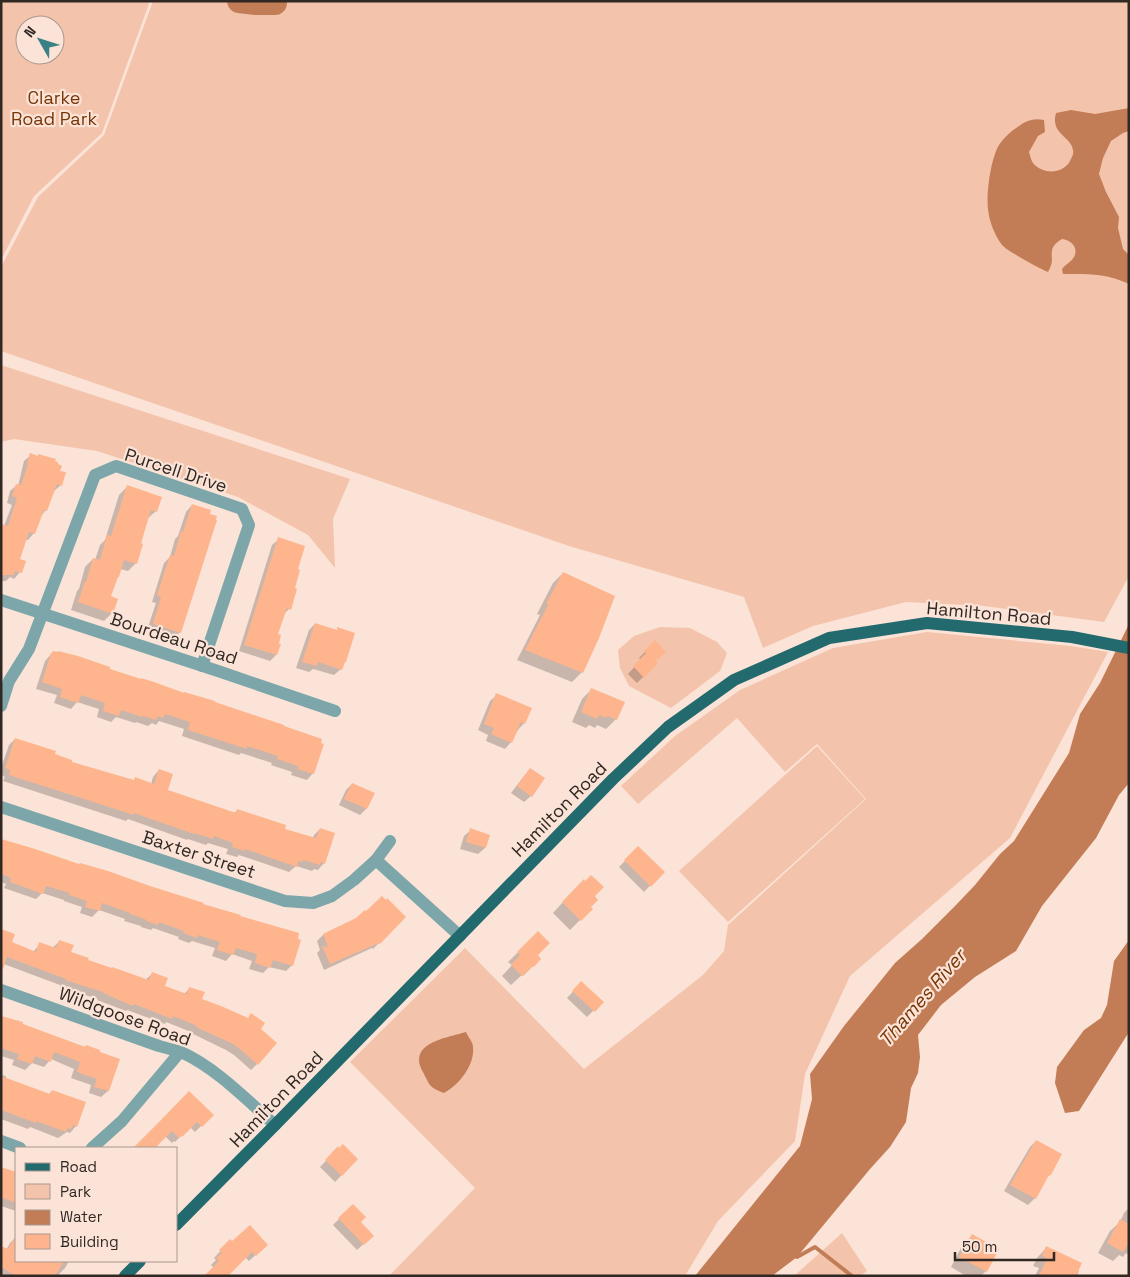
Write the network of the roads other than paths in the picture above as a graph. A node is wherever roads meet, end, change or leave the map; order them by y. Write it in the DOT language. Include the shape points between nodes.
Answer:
graph roads {
  1 [pos="1,600"];
  2 [pos="43,614"];
  3 [pos="1129,648"];
  4 [pos="202,666"];
  5 [pos="1,706"];
  6 [pos="335,711"];
  7 [pos="1,807"];
  8 [pos="390,841"];
  9 [pos="376,860"];
  10 [pos="460,936"];
  11 [pos="1,990"];
  12 [pos="180,1052"];
  13 [pos="275,1125"];
  14 [pos="1,1141"];
  15 [pos="17,1147"];
  16 [pos="93,1147"];
  17 [pos="178,1223"];
  18 [pos="139,1262"];
  19 [pos="126,1276"];
  1 -- 2 [label="street, Bourdeau Road"];
  2 -- 4 [label="street, Bourdeau Road"];
  2 -- 4 [label="street, Purcell Drive" via="95,475 116,466 242,509 249,525"];
  2 -- 5 [label="street, Purcell Drive" via="29,648 9,681"];
  3 -- 10 [label="main road, Hamilton Road" via="1072,637 927,623 829,638 734,680 668,727"];
  4 -- 6 [label="street, Bourdeau Road"];
  7 -- 9 [label="street, Baxter Street" via="285,901 313,903 332,896"];
  8 -- 9 [label="street, Baxter Street"];
  9 -- 10 [label="street"];
  10 -- 13 [label="main road, Hamilton Road"];
  11 -- 12 [label="street, Wildgoose Road"];
  12 -- 13 [label="street, Wildgoose Road" via="221,1078"];
  12 -- 16 [label="street" via="122,1120"];
  13 -- 17 [label="main road, Hamilton Road"];
  14 -- 15 [label="street"];
  18 -- 19 [label="main road"];
}
